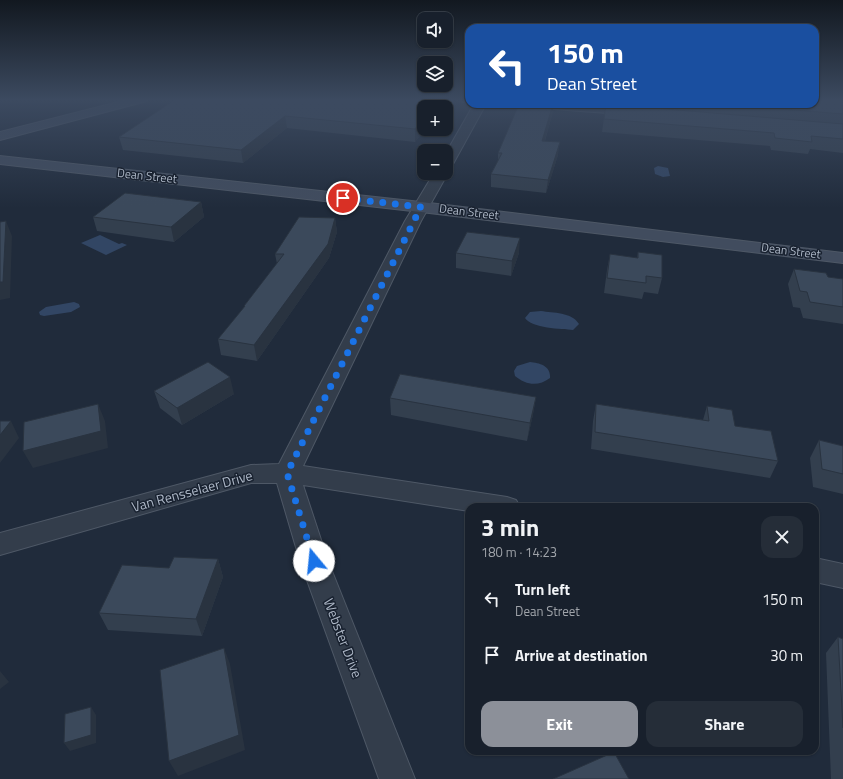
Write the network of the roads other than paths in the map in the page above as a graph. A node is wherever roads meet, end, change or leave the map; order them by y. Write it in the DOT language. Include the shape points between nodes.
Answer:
graph roads {
  1 [pos="462,135"];
  2 [pos="453,152"];
  3 [pos="0,160"];
  4 [pos="437,180"];
  5 [pos="421,207"];
  6 [pos="843,258"];
  7 [pos="287,473"];
  8 [pos="481,503"];
  9 [pos="0,544"];
  10 [pos="819,571"];
  11 [pos="843,576"];
  12 [pos="397,779"];
  1 -- 2 [label="street"];
  3 -- 5 [label="street, Dean Street"];
  4 -- 5 [label="street"];
  5 -- 6 [label="street, Dean Street"];
  5 -- 7 [label="street"];
  7 -- 8 [label="street, Van Rensselaer Drive"];
  7 -- 9 [label="street, Van Rensselaer Drive" via="251,474"];
  7 -- 12 [label="street, Webster Drive" via="314,561"];
  10 -- 11 [label="street"];
}
